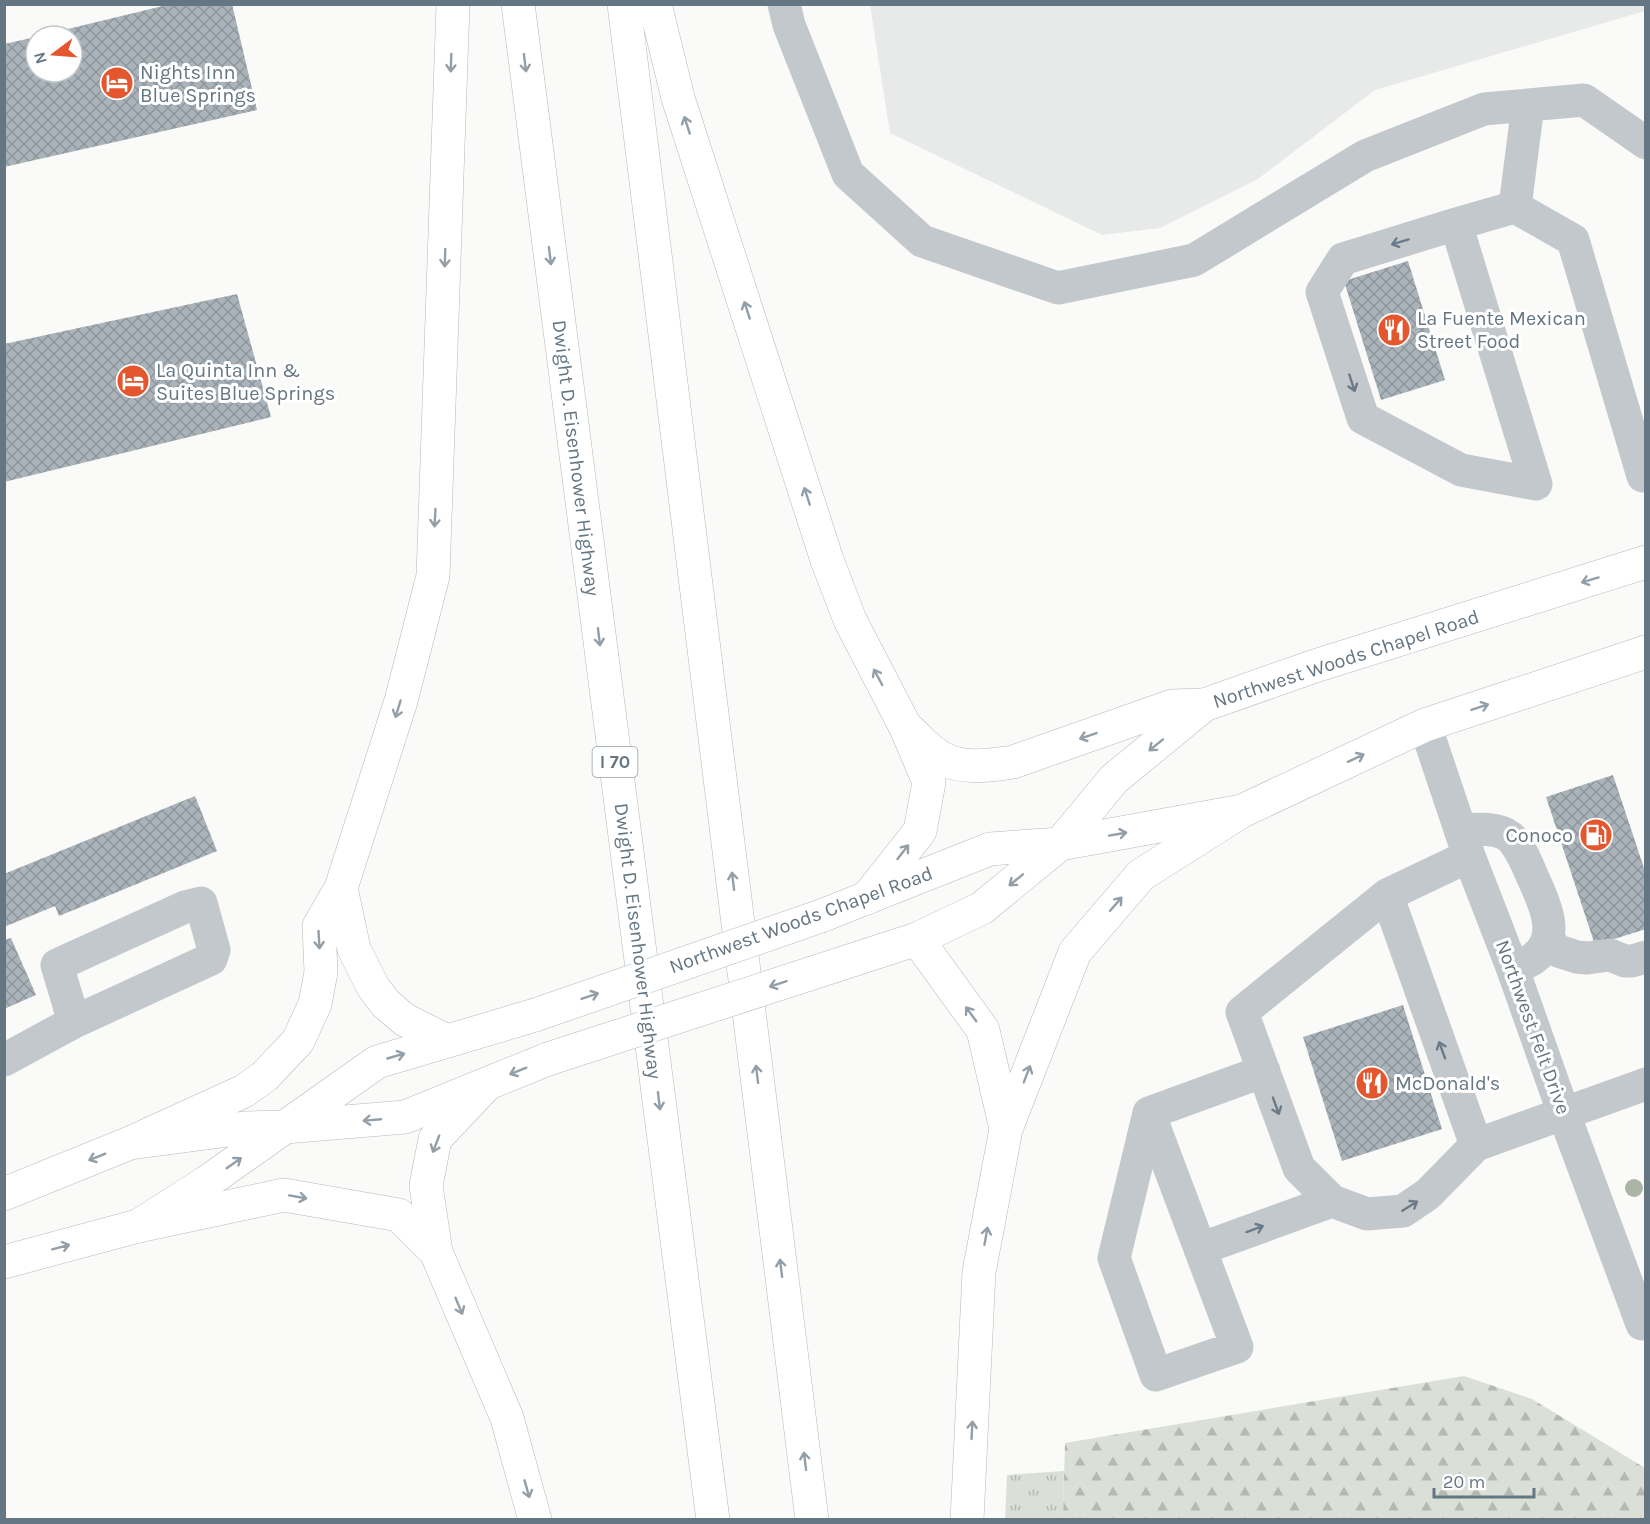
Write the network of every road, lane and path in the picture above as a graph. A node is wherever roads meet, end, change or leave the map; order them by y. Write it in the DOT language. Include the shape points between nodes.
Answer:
graph roads {
  1 [pos="453,4"];
  2 [pos="518,4"];
  3 [pos="624,4"];
  4 [pos="655,4"];
  5 [pos="784,4"];
  6 [pos="1528,105"];
  7 [pos="1646,143"];
  8 [pos="1515,207"];
  9 [pos="1456,224"];
  10 [pos="1643,476"];
  11 [pos="1646,562"];
  12 [pos="1646,652"];
  13 [pos="1204,705"];
  14 [pos="1425,725"];
  15 [pos="906,728"];
  16 [pos="1242,811"];
  17 [pos="1464,843"];
  18 [pos="1060,844"];
  19 [pos="341,888"];
  20 [pos="1387,895"];
  21 [pos="867,898"];
  22 [pos="917,939"];
  23 [pos="1548,940"];
  24 [pos="1646,957"];
  25 [pos="1512,967"];
  26 [pos="74,1022"];
  27 [pos="447,1041"];
  28 [pos="4,1060"];
  29 [pos="1264,1071"];
  30 [pos="487,1084"];
  31 [pos="1643,1092"];
  32 [pos="1149,1113"];
  33 [pos="1564,1114"];
  34 [pos="285,1127"];
  35 [pos="1006,1129"];
  36 [pos="130,1143"];
  37 [pos="1476,1144"];
  38 [pos="4,1194"];
  39 [pos="1332,1201"];
  40 [pos="138,1226"];
  41 [pos="1200,1249"];
  42 [pos="436,1252"];
  43 [pos="4,1262"];
  44 [pos="1646,1323"];
  45 [pos="535,1520"];
  46 [pos="713,1520"];
  47 [pos="812,1520"];
  48 [pos="967,1520"];
  1 -- 19 [label="main road, one-way" via="433,576 401,701"];
  2 -- 46 [label="main road, Dwight D. Eisenhower Highway / I 70, one-way"];
  47 -- 3 [label="main road, one-way"];
  15 -- 4 [label="main road, one-way" via="850,620 827,560 678,98"];
  5 -- 6 [label="street" via="848,174 922,241 1058,288 1194,260 1365,156 1484,109"];
  6 -- 7 [label="street" via="1584,100"];
  6 -- 8 [label="street"];
  8 -- 9 [label="street"];
  8 -- 10 [label="street" via="1573,240"];
  9 -- 9 [label="street, one-way" via="1343,259 1322,292 1363,418 1461,470 1536,484"];
  11 -- 13 [label="main road, Northwest Woods Chapel Road, one-way"];
  14 -- 12 [label="main road, Northwest Woods Chapel Road, one-way"];
  13 -- 15 [label="main road, one-way" via="1172,706 1013,762 991,765 943,759"];
  13 -- 18 [label="main road, Northwest Woods Chapel Road, one-way" via="1114,779"];
  16 -- 14 [label="main road, Northwest Woods Chapel Road, one-way"];
  14 -- 17 [label="street, Northwest Felt Drive"];
  21 -- 15 [label="main road, one-way" via="920,831 929,782"];
  18 -- 16 [label="main road, Northwest Woods Chapel Road, one-way"];
  35 -- 16 [label="main road, one-way" via="1075,952 1141,875"];
  17 -- 20 [label="street"];
  17 -- 23 [label="street" via="1500,832 1509,837 1521,852 1543,900 1549,923"];
  17 -- 25 [label="street, Northwest Felt Drive"];
  18 -- 21 [label="main road, Northwest Woods Chapel Road" via="990,849"];
  18 -- 22 [label="main road, Northwest Woods Chapel Road, one-way" via="982,908"];
  19 -- 27 [label="main road" via="354,949 373,987 405,1020"];
  19 -- 36 [label="main road, one-way" via="319,926 321,972 315,1004 298,1041 265,1076 244,1091"];
  20 -- 29 [label="street" via="1242,1012"];
  37 -- 20 [label="street, one-way"];
  27 -- 21 [label="main road, Northwest Woods Chapel Road, one-way, bridge" via="535,1015"];
  22 -- 30 [label="main road, Northwest Woods Chapel Road, one-way, bridge" via="548,1059"];
  35 -- 22 [label="main road, one-way" via="983,1030"];
  23 -- 24 [label="street" via="1558,951 1576,957 1610,955 1625,961"];
  23 -- 25 [label="street" via="1532,960"];
  25 -- 33 [label="street, Northwest Felt Drive"];
  26 -- 26 [label="street" via="212,959 214,950 201,903 57,965"];
  26 -- 28 [label="street"];
  34 -- 27 [label="main road, Northwest Woods Chapel Road, one-way" via="377,1062"];
  29 -- 32 [label="street"];
  29 -- 39 [label="street, one-way" via="1299,1168"];
  30 -- 34 [label="main road, Northwest Woods Chapel Road, one-way" via="405,1117"];
  30 -- 42 [label="main road, one-way" via="435,1139 426,1186"];
  31 -- 33 [label="street"];
  32 -- 41 [label="street"];
  32 -- 41 [label="street" via="1114,1258 1156,1376 1237,1347"];
  33 -- 37 [label="street"];
  33 -- 44 [label="street, Northwest Felt Drive" via="1642,1324"];
  34 -- 36 [label="main road, Northwest Woods Chapel Road" via="244,1128"];
  40 -- 34 [label="main road, Northwest Woods Chapel Road, one-way"];
  48 -- 35 [label="main road, one-way" via="979,1272"];
  36 -- 38 [label="main road, Northwest Woods Chapel Road, one-way"];
  39 -- 37 [label="street, one-way" via="1367,1214 1403,1211 1428,1194"];
  41 -- 39 [label="street, one-way"];
  40 -- 42 [label="main road, one-way" via="284,1195 399,1215"];
  43 -- 40 [label="main road, Northwest Woods Chapel Road, one-way"];
  42 -- 45 [label="main road, one-way" via="507,1418"];
}
